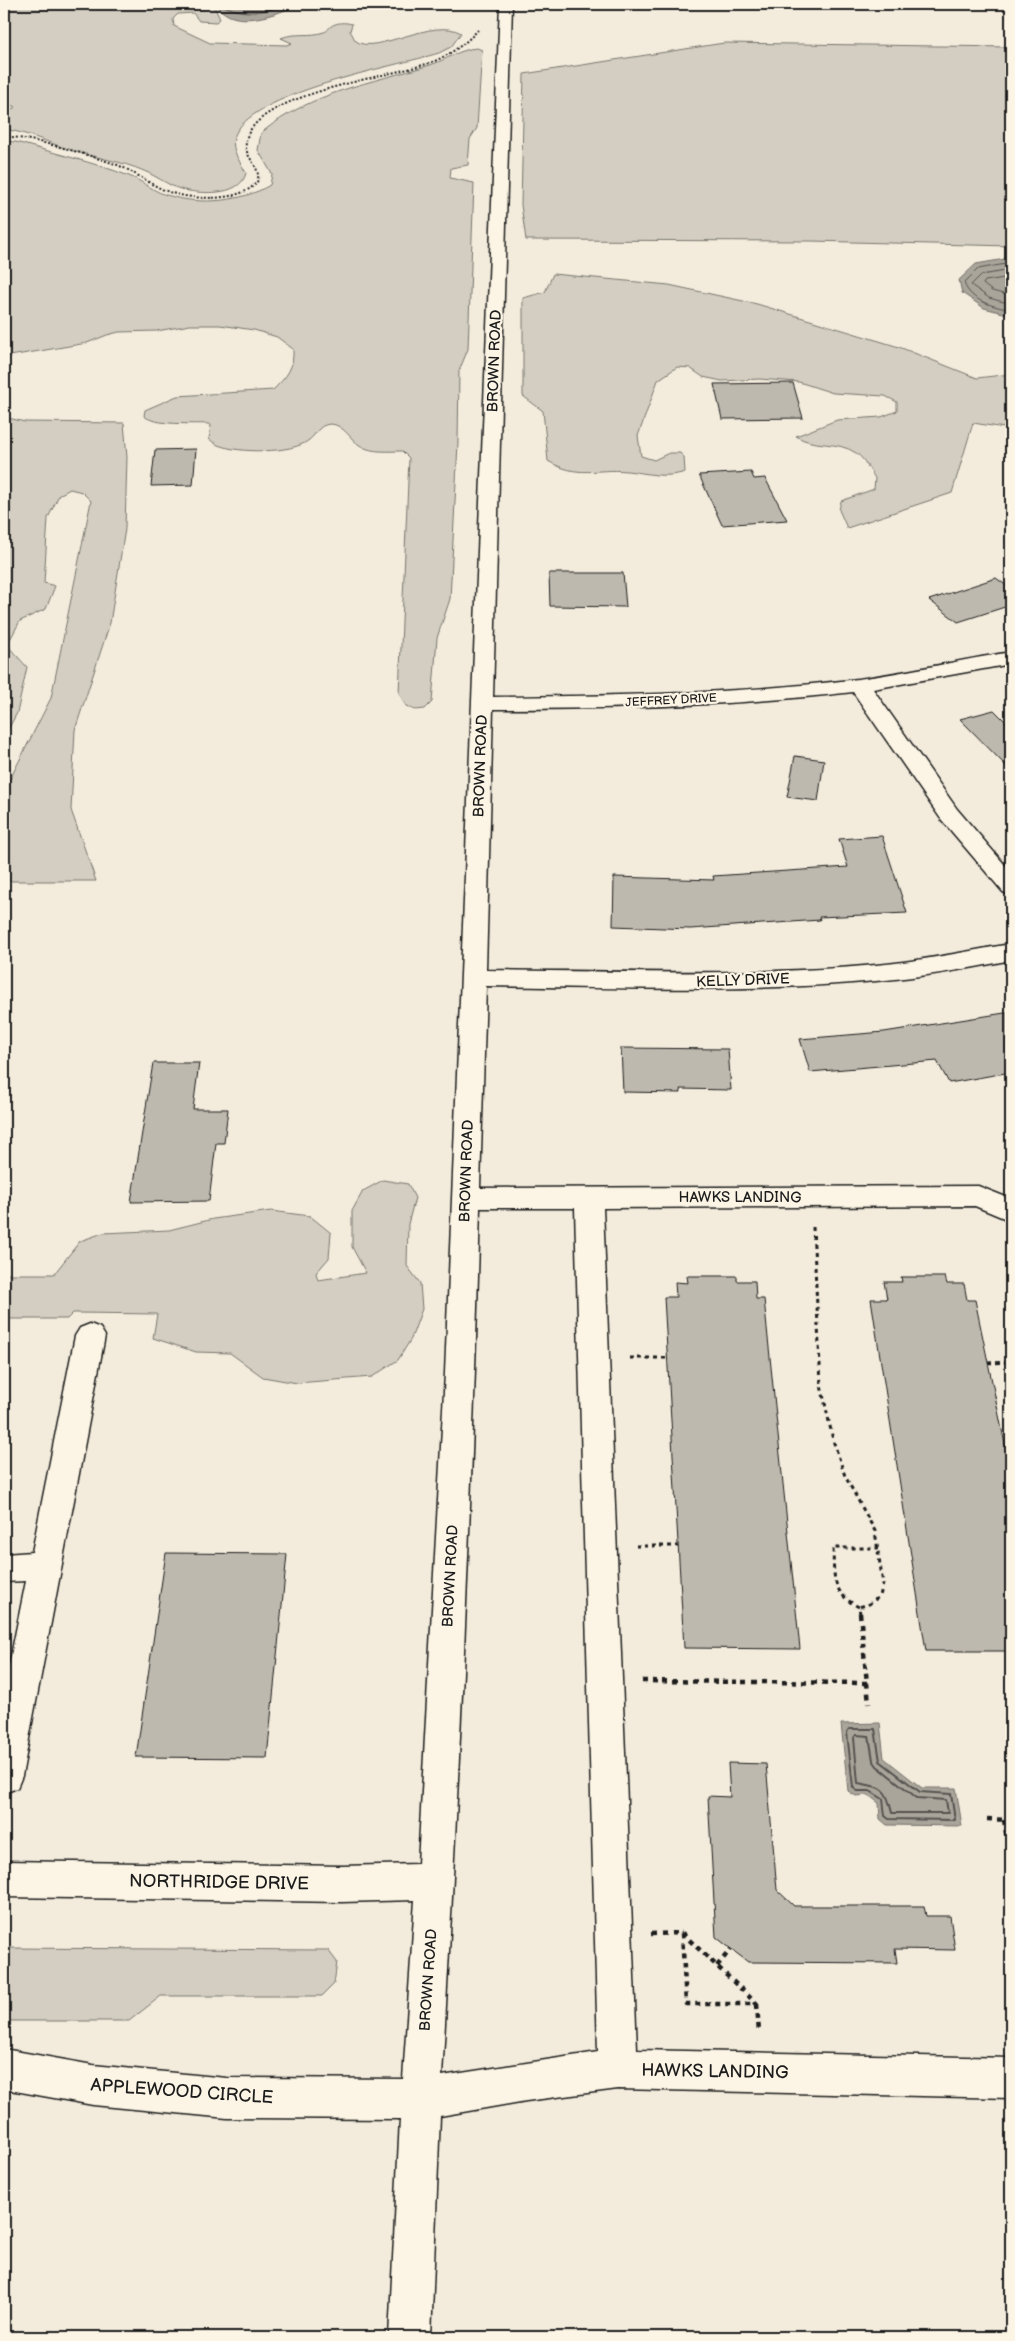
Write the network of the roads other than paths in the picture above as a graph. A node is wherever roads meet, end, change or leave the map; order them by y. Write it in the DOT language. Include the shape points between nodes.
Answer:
graph roads {
  1 [pos="506,4"];
  2 [pos="1011,658"];
  3 [pos="859,685"];
  4 [pos="482,703"];
  5 [pos="1011,887"];
  6 [pos="1011,952"];
  7 [pos="472,978"];
  8 [pos="466,1198"];
  9 [pos="589,1198"];
  10 [pos="1011,1211"];
  11 [pos="90,1336"];
  12 [pos="45,1565"];
  13 [pos="4,1568"];
  14 [pos="4,1776"];
  15 [pos="4,1879"];
  16 [pos="435,1882"];
  17 [pos="4,2069"];
  18 [pos="618,2069"];
  19 [pos="1011,2078"];
  20 [pos="421,2099"];
  21 [pos="410,2337"];
  1 -- 4 [label="street, BROWN ROAD"];
  2 -- 3 [label="street, JEFFREY DRIVE"];
  3 -- 4 [label="street, JEFFREY DRIVE" via="628,703"];
  3 -- 5 [label="street" via="949,814"];
  4 -- 7 [label="street, BROWN ROAD"];
  6 -- 7 [label="street, KELLY DRIVE" via="972,961 842,977 692,981"];
  7 -- 8 [label="street, BROWN ROAD"];
  8 -- 9 [label="street, HAWKS LANDING"];
  8 -- 16 [label="street, BROWN ROAD"];
  9 -- 10 [label="street, HAWKS LANDING" via="978,1196"];
  9 -- 18 [label="street"];
  11 -- 12 [label="street"];
  12 -- 13 [label="street"];
  12 -- 14 [label="street"];
  15 -- 16 [label="street, NORTHRIDGE DRIVE" via="342,1884"];
  16 -- 20 [label="street, BROWN ROAD"];
  17 -- 20 [label="street, APPLEWOOD CIRCLE" via="93,2085 226,2098"];
  18 -- 19 [label="street, HAWKS LANDING"];
  18 -- 20 [label="street, HAWKS LANDING"];
  20 -- 21 [label="street, BROWN ROAD"];
}
